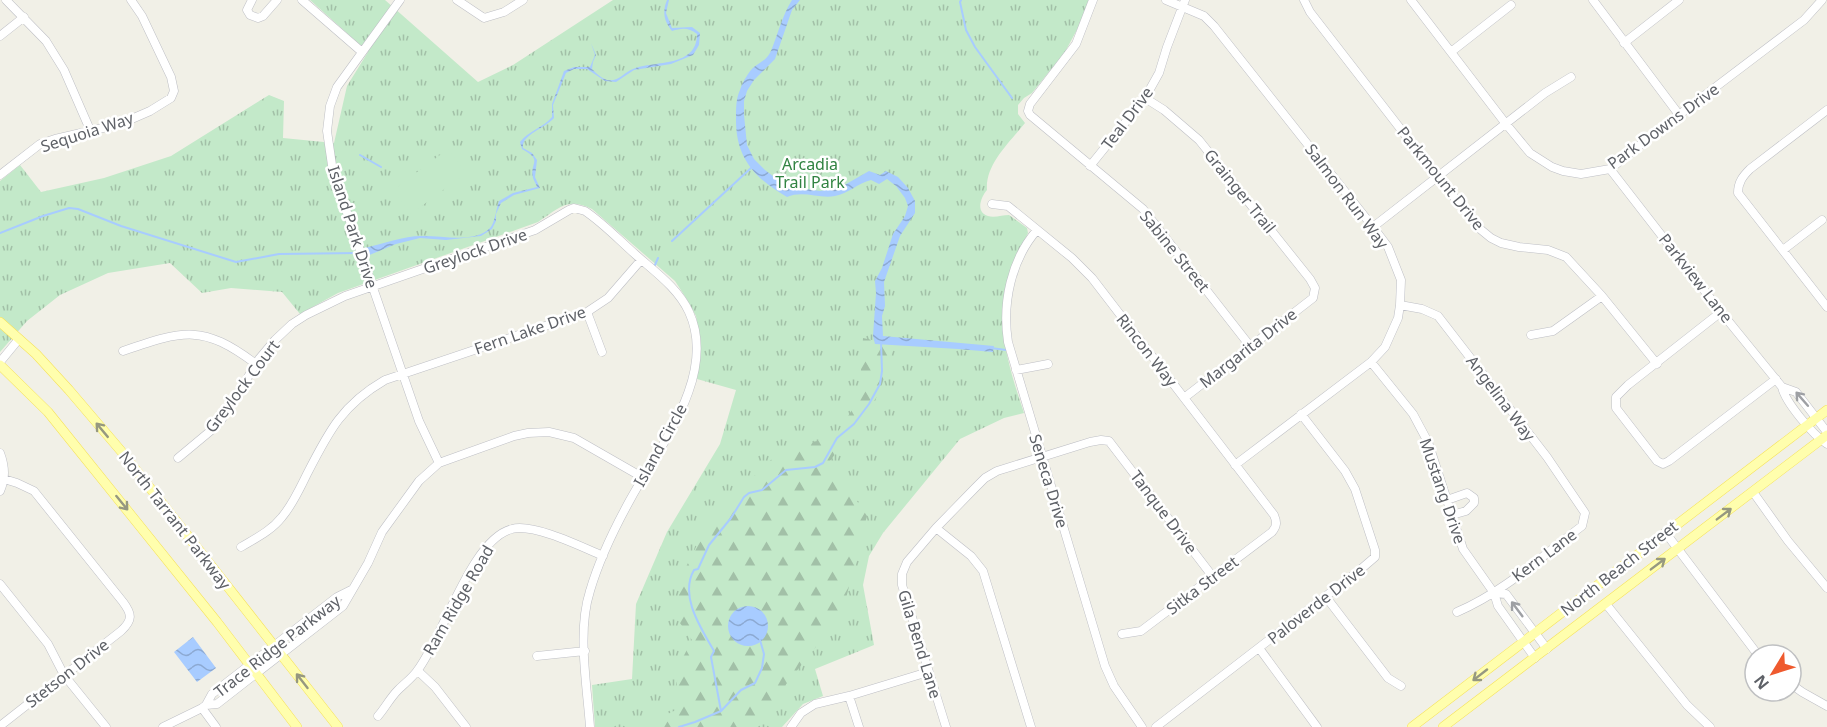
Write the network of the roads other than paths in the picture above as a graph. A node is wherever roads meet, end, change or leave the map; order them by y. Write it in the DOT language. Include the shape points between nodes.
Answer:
graph roads {
  1 [pos="6,0"];
  2 [pos="131,0"];
  3 [pos="252,0"];
  4 [pos="277,0"];
  5 [pos="302,0"];
  6 [pos="400,0"];
  7 [pos="457,0"];
  8 [pos="523,0"];
  9 [pos="1093,0"];
  10 [pos="1166,0"];
  11 [pos="1304,0"];
  12 [pos="1411,0"];
  13 [pos="1593,0"];
  14 [pos="1679,0"];
  15 [pos="1822,0"];
  16 [pos="1184,3"];
  17 [pos="1511,5"];
  18 [pos="24,17"];
  19 [pos="0,36"];
  20 [pos="1624,43"];
  21 [pos="362,52"];
  22 [pos="1452,52"];
  23 [pos="1571,77"];
  24 [pos="1145,98"];
  25 [pos="1827,110"];
  26 [pos="1680,116"];
  27 [pos="1506,124"];
  28 [pos="91,132"];
  29 [pos="1090,166"];
  30 [pos="1610,169"];
  31 [pos="0,174"];
  32 [pos="1437,176"];
  33 [pos="992,204"];
  34 [pos="574,208"];
  35 [pos="1822,220"];
  36 [pos="1373,227"];
  37 [pos="1037,230"];
  38 [pos="1783,250"];
  39 [pos="641,260"];
  40 [pos="372,287"];
  41 [pos="1602,296"];
  42 [pos="1313,298"];
  43 [pos="1400,305"];
  44 [pos="1827,307"];
  45 [pos="587,312"];
  46 [pos="1721,312"];
  47 [pos="0,322"];
  48 [pos="1531,335"];
  49 [pos="19,339"];
  50 [pos="1250,346"];
  51 [pos="123,351"];
  52 [pos="602,351"];
  53 [pos="1371,362"];
  54 [pos="0,364"];
  55 [pos="256,364"];
  56 [pos="1048,364"];
  57 [pos="1657,364"];
  58 [pos="1016,369"];
  59 [pos="402,374"];
  60 [pos="1776,379"];
  61 [pos="1782,387"];
  62 [pos="1184,398"];
  63 [pos="1827,410"];
  64 [pos="1302,414"];
  65 [pos="1816,418"];
  66 [pos="1807,425"];
  67 [pos="1825,438"];
  68 [pos="1115,447"];
  69 [pos="0,453"];
  70 [pos="1041,457"];
  71 [pos="178,458"];
  72 [pos="439,463"];
  73 [pos="1235,465"];
  74 [pos="642,477"];
  75 [pos="4,479"];
  76 [pos="0,491"];
  77 [pos="1753,492"];
  78 [pos="1448,500"];
  79 [pos="1585,513"];
  80 [pos="1452,515"];
  81 [pos="1276,524"];
  82 [pos="936,528"];
  83 [pos="1665,532"];
  84 [pos="241,547"];
  85 [pos="1677,549"];
  86 [pos="603,556"];
  87 [pos="1213,577"];
  88 [pos="0,584"];
  89 [pos="1827,588"];
  90 [pos="351,590"];
  91 [pos="1494,593"];
  92 [pos="1326,597"];
  93 [pos="1606,604"];
  94 [pos="1457,612"];
  95 [pos="1535,632"];
  96 [pos="1122,634"];
  97 [pos="1523,642"];
  98 [pos="1749,643"];
  99 [pos="274,646"];
  100 [pos="1259,648"];
  101 [pos="1547,649"];
  102 [pos="585,651"];
  103 [pos="281,655"];
  104 [pos="537,657"];
  105 [pos="1535,658"];
  106 [pos="250,665"];
  107 [pos="418,671"];
  108 [pos="928,672"];
  109 [pos="257,674"];
  110 [pos="64,675"];
  111 [pos="1401,686"];
  112 [pos="1803,693"];
  113 [pos="849,696"];
  114 [pos="204,706"];
  115 [pos="1827,706"];
  116 [pos="378,716"];
  117 [pos="1,723"];
  118 [pos="106,727"];
  119 [pos="163,727"];
  120 [pos="216,727"];
  121 [pos="297,727"];
  122 [pos="338,727"];
  123 [pos="466,727"];
  124 [pos="590,727"];
  125 [pos="791,727"];
  126 [pos="858,727"];
  127 [pos="946,727"];
  128 [pos="1032,727"];
  129 [pos="1142,727"];
  130 [pos="1156,727"];
  131 [pos="1317,727"];
  132 [pos="1412,727"];
  133 [pos="1443,727"];
  134 [pos="1710,727"];
  1 -- 18 [label="street"];
  2 -- 28 [label="street, Sequoia Way" via="171,76 174,91 171,98 150,111"];
  3 -- 4 [label="street" via="247,10 258,18"];
  5 -- 21 [label="street"];
  6 -- 21 [label="street, Island Park Drive"];
  7 -- 8 [label="street" via="484,18"];
  9 -- 29 [label="street, Sabine Street" via="1076,44 1028,111"];
  10 -- 16 [label="street, Salmon Run Way"];
  11 -- 32 [label="street, Parkmount Drive"];
  12 -- 22 [label="street, Park Downs Drive"];
  13 -- 20 [label="street"];
  14 -- 20 [label="street"];
  15 -- 26 [label="street, Park Downs Drive" via="1804,20"];
  16 -- 24 [label="street, Teal Drive" via="1159,74"];
  16 -- 36 [label="street, Salmon Run Way" via="1214,26"];
  17 -- 22 [label="street"];
  18 -- 19 [label="street"];
  18 -- 28 [label="street" via="46,41 64,70"];
  20 -- 26 [label="street"];
  21 -- 40 [label="street, Island Park Drive" via="337,87 327,131 333,171"];
  22 -- 27 [label="street, Park Downs Drive"];
  23 -- 27 [label="street"];
  24 -- 29 [label="street, Teal Drive"];
  24 -- 42 [label="street, Grainger Trail" via="1199,140 1310,279 1315,288"];
  25 -- 38 [label="street" via="1750,169 1739,183 1738,193"];
  26 -- 30 [label="street, Park Downs Drive"];
  27 -- 30 [label="street, Park Downs Drive" via="1530,153 1551,167 1581,174"];
  27 -- 32 [label="street"];
  28 -- 31 [label="street, Sequoia Way" via="40,144"];
  29 -- 50 [label="street, Sabine Street" via="1143,209"];
  30 -- 46 [label="street, Parkview Lane"];
  32 -- 36 [label="street"];
  32 -- 41 [label="street, Parkmount Drive" via="1491,238 1566,257"];
  33 -- 37 [label="street, Rincon Way" via="1008,206"];
  34 -- 39 [label="street, Island Circle" via="590,214"];
  34 -- 40 [label="street, Greylock Drive" via="535,230"];
  35 -- 38 [label="street"];
  36 -- 43 [label="street, Salmon Run Way" via="1388,247 1401,280"];
  37 -- 58 [label="street, Seneca Drive" via="1013,273 1006,301 1006,331"];
  37 -- 62 [label="street, Rincon Way" via="1092,278"];
  38 -- 44 [label="street"];
  39 -- 45 [label="street, Fern Lake Drive" via="608,298"];
  39 -- 74 [label="street, Island Circle" via="675,291 688,311 696,356 682,408"];
  40 -- 55 [label="street, Greylock Court" via="345,296 292,324"];
  40 -- 59 [label="street, Island Park Drive"];
  41 -- 48 [label="street" via="1553,331"];
  41 -- 57 [label="street, Parkmount Drive"];
  42 -- 50 [label="street, Margarita Drive"];
  43 -- 53 [label="street, Salmon Run Way" via="1385,347"];
  43 -- 79 [label="street, Angelina Way" via="1438,316 1547,457"];
  45 -- 52 [label="street"];
  45 -- 59 [label="street, Fern Lake Drive"];
  46 -- 57 [label="street"];
  46 -- 60 [label="street, Parkview Lane"];
  47 -- 49 [label="main road, North Tarrant Parkway"];
  49 -- 54 [label="street"];
  99 -- 49 [label="main road, North Tarrant Parkway, one-way" via="121,451"];
  50 -- 62 [label="street, Margarita Drive"];
  51 -- 55 [label="street" via="186,334 207,336 222,341"];
  53 -- 64 [label="street, Salmon Run Way"];
  53 -- 78 [label="street, Mustang Drive" via="1413,414 1428,442"];
  54 -- 106 [label="main road, North Tarrant Parkway, one-way" via="48,412"];
  55 -- 71 [label="street, Greylock Court" via="218,423"];
  56 -- 58 [label="street"];
  57 -- 60 [label="street" via="1616,397 1616,408 1657,461 1664,464"];
  58 -- 70 [label="street, Seneca Drive"];
  59 -- 72 [label="street, Island Park Drive"];
  59 -- 84 [label="street, Fern Lake Drive" via="355,400 331,428 282,517 267,532"];
  60 -- 61 [label="street, Parkview Lane"];
  65 -- 61 [label="street, Parkview Lane, one-way" via="1796,392"];
  61 -- 66 [label="street, Parkview Lane" via="1783,394"];
  62 -- 73 [label="street, Rincon Way"];
  63 -- 65 [label="main road, North Beach Street"];
  64 -- 73 [label="street, Salmon Run Way"];
  64 -- 92 [label="street, Paloverde Drive" via="1355,489 1375,550 1373,560"];
  65 -- 66 [label="main road, North Beach Street"];
  65 -- 67 [label="street, Parkview Lane"];
  66 -- 67 [label="street, Parkview Lane"];
  66 -- 83 [label="main road, North Beach Street"];
  67 -- 77 [label="main road, North Beach Street"];
  68 -- 70 [label="street, Gila Bend Lane" via="1101,440"];
  68 -- 87 [label="street, Tanque Drive"];
  69 -- 75 [label="street"];
  70 -- 82 [label="street, Gila Bend Lane" via="985,478"];
  70 -- 129 [label="street, Seneca Drive" via="1105,666"];
  72 -- 74 [label="street, Trace Ridge Parkway" via="514,436 549,432 574,438"];
  72 -- 90 [label="street, Trace Ridge Parkway" via="419,481 388,524"];
  73 -- 81 [label="street, Rincon Way" via="1274,515"];
  74 -- 86 [label="street, Island Circle"];
  75 -- 76 [label="street"];
  75 -- 110 [label="street, Stetson Drive" via="34,491 130,611 128,625"];
  85 -- 77 [label="main road, North Beach Street, one-way"];
  77 -- 89 [label="street"];
  78 -- 80 [label="street, Mustang Drive"];
  78 -- 80 [label="street" via="1467,493 1474,498 1466,511"];
  79 -- 91 [label="street, Kern Lane" via="1582,526"];
  80 -- 91 [label="street, Mustang Drive" via="1463,549"];
  81 -- 87 [label="street, Sitka Street" via="1272,532"];
  82 -- 108 [label="street, Gila Bend Lane" via="907,562 902,574"];
  82 -- 128 [label="street" via="971,556 983,572"];
  83 -- 85 [label="street"];
  83 -- 95 [label="main road, North Beach Street"];
  93 -- 85 [label="main road, North Beach Street, one-way"];
  85 -- 98 [label="street"];
  86 -- 102 [label="street, Island Circle" via="587,599"];
  86 -- 107 [label="street, Ram Ridge Road" via="526,528 496,536 477,560"];
  87 -- 96 [label="street, Sitka Street" via="1141,631"];
  88 -- 110 [label="street" via="48,644"];
  90 -- 99 [label="street, Trace Ridge Parkway"];
  90 -- 103 [label="street, Trace Ridge Parkway" via="343,606"];
  91 -- 94 [label="street, Kern Lane"];
  95 -- 91 [label="street, Mustang Drive, one-way" via="1506,594"];
  91 -- 97 [label="street, Mustang Drive" via="1497,606"];
  92 -- 100 [label="street, Paloverde Drive"];
  92 -- 111 [label="street" via="1388,678"];
  93 -- 101 [label="main road, North Beach Street"];
  93 -- 134 [label="street" via="1687,705"];
  95 -- 97 [label="main road, North Beach Street"];
  95 -- 101 [label="street, Mustang Drive"];
  97 -- 105 [label="street, Mustang Drive"];
  97 -- 132 [label="main road, North Beach Street, one-way"];
  99 -- 103 [label="main road, North Tarrant Parkway"];
  99 -- 106 [label="street, Trace Ridge Parkway"];
  100 -- 130 [label="street, Paloverde Drive"];
  100 -- 131 [label="street"];
  101 -- 105 [label="main road, North Beach Street"];
  102 -- 104 [label="street"];
  102 -- 124 [label="street, Island Circle"];
  103 -- 109 [label="street, Trace Ridge Parkway"];
  122 -- 103 [label="main road, North Tarrant Parkway, one-way"];
  105 -- 133 [label="main road, North Beach Street"];
  106 -- 109 [label="main road, North Tarrant Parkway"];
  106 -- 114 [label="street, Trace Ridge Parkway" via="212,694"];
  107 -- 116 [label="street, Ram Ridge Road"];
  107 -- 123 [label="street"];
  108 -- 113 [label="street"];
  108 -- 127 [label="street, Gila Bend Lane"];
  109 -- 114 [label="street, Trace Ridge Parkway" via="217,704"];
  109 -- 121 [label="main road, North Tarrant Parkway"];
  110 -- 117 [label="street, Stetson Drive"];
  110 -- 118 [label="street"];
  112 -- 115 [label="street"];
  113 -- 125 [label="street" via="815,704 801,713"];
  113 -- 126 [label="street"];
  114 -- 119 [label="street, Trace Ridge Parkway"];
  114 -- 120 [label="street"];
}
